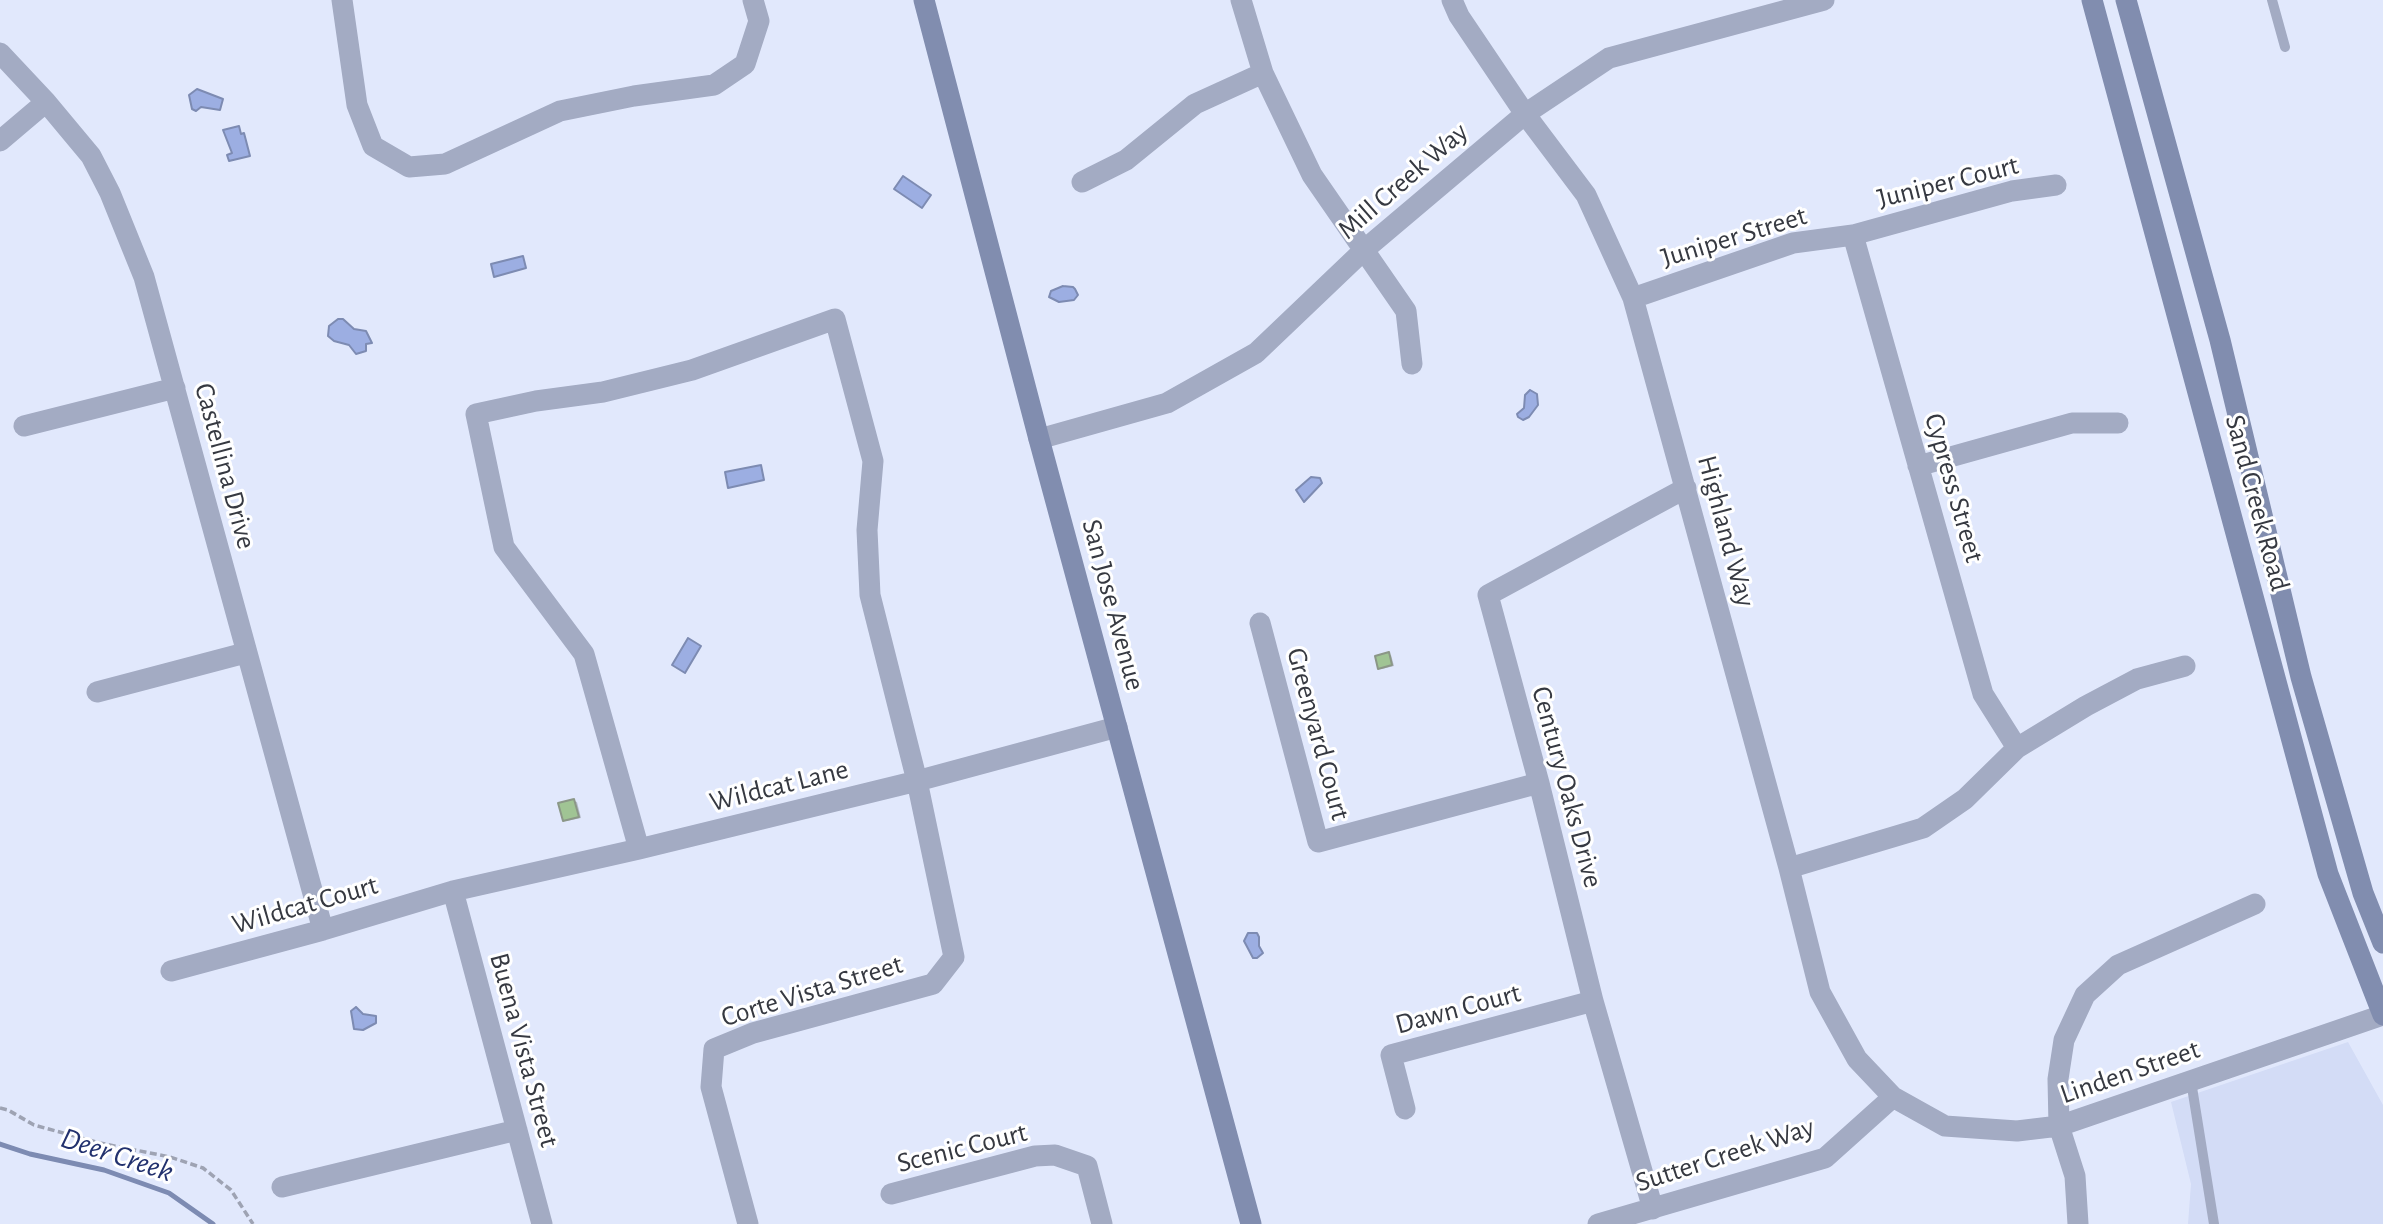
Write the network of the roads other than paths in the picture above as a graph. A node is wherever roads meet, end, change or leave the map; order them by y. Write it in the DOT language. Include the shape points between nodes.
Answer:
graph roads {
  1 [pos="342,0"];
  2 [pos="753,0"];
  3 [pos="924,0"];
  4 [pos="1241,0"];
  5 [pos="1452,0"];
  6 [pos="1824,0"];
  7 [pos="2092,0"];
  8 [pos="2126,0"];
  9 [pos="2272,0"];
  10 [pos="2285,47"];
  11 [pos="0,52"];
  12 [pos="1263,73"];
  13 [pos="46,103"];
  14 [pos="1525,114"];
  15 [pos="0,141"];
  16 [pos="1082,182"];
  17 [pos="2056,185"];
  18 [pos="1853,236"];
  19 [pos="1364,250"];
  20 [pos="1633,298"];
  21 [pos="1412,364"];
  22 [pos="175,388"];
  23 [pos="2118,423"];
  24 [pos="24,426"];
  25 [pos="1038,439"];
  26 [pos="1918,466"];
  27 [pos="1686,488"];
  28 [pos="1260,623"];
  29 [pos="245,653"];
  30 [pos="2185,666"];
  31 [pos="97,692"];
  32 [pos="1116,727"];
  33 [pos="2017,748"];
  34 [pos="917,781"];
  35 [pos="1539,783"];
  36 [pos="639,849"];
  37 [pos="1789,868"];
  38 [pos="453,891"];
  39 [pos="2255,904"];
  40 [pos="323,930"];
  41 [pos="2383,943"];
  42 [pos="171,971"];
  43 [pos="1593,1001"];
  44 [pos="2383,1015"];
  45 [pos="2191,1081"];
  46 [pos="1893,1097"];
  47 [pos="1405,1109"];
  48 [pos="2059,1126"];
  49 [pos="517,1130"];
  50 [pos="282,1187"];
  51 [pos="891,1194"];
  52 [pos="1653,1209"];
  53 [pos="542,1224"];
  54 [pos="748,1224"];
  55 [pos="1102,1224"];
  56 [pos="1251,1224"];
  57 [pos="1598,1224"];
  58 [pos="2078,1224"];
  59 [pos="2214,1224"];
  1 -- 2 [label="street" via="357,104 373,146 409,167 444,164 560,111 714,85 745,64 759,21"];
  3 -- 25 [label="main road, San Jose Avenue"];
  4 -- 12 [label="street"];
  5 -- 14 [label="street, Highland Way"];
  6 -- 14 [label="street, Mill Creek Way" via="1609,58"];
  7 -- 44 [label="main road, Sand Creek Road" via="2328,874"];
  8 -- 41 [label="main road, Sand Creek Road" via="2220,340 2304,689"];
  9 -- 10 [label="lane"];
  11 -- 13 [label="street, Castellina Drive"];
  12 -- 16 [label="street" via="1195,104 1126,160"];
  12 -- 19 [label="street" via="1312,175"];
  13 -- 15 [label="street"];
  13 -- 22 [label="street, Castellina Drive" via="91,156 110,193 144,277"];
  14 -- 19 [label="street, Mill Creek Way"];
  14 -- 20 [label="street, Highland Way" via="1586,195"];
  17 -- 18 [label="street, Juniper Court" via="2012,191"];
  18 -- 20 [label="street, Juniper Street" via="1793,243"];
  18 -- 26 [label="street, Cypress Street"];
  19 -- 21 [label="street" via="1406,311"];
  19 -- 25 [label="street, Mill Creek Way" via="1255,353 1167,403"];
  20 -- 27 [label="street, Highland Way"];
  22 -- 24 [label="street"];
  22 -- 29 [label="street, Castellina Drive"];
  23 -- 26 [label="street" via="2072,423"];
  25 -- 32 [label="main road, San Jose Avenue"];
  26 -- 33 [label="street, Cypress Street" via="1983,694"];
  27 -- 35 [label="street, Century Oaks Drive" via="1488,595"];
  27 -- 37 [label="street, Highland Way"];
  28 -- 35 [label="street, Greenyard Court" via="1318,842"];
  29 -- 31 [label="street"];
  29 -- 40 [label="street, Castellina Drive"];
  30 -- 33 [label="street" via="2137,679"];
  32 -- 34 [label="street, Wildcat Lane"];
  32 -- 56 [label="main road, San Jose Avenue"];
  33 -- 37 [label="street" via="1965,799 1923,828"];
  34 -- 36 [label="street, Wildcat Lane"];
  34 -- 36 [label="street" via="870,595 867,530 873,461 835,319 692,370 603,392 476,414 504,547 584,654"];
  34 -- 54 [label="street, Corte Vista Street" via="954,957 933,984 753,1032 714,1049 711,1087"];
  35 -- 43 [label="street, Century Oaks Drive"];
  36 -- 38 [label="street, Wildcat Lane"];
  37 -- 46 [label="street, Highland Way" via="1820,992 1857,1059"];
  38 -- 40 [label="street, Wildcat Court"];
  38 -- 49 [label="street, Buena Vista Street"];
  39 -- 48 [label="street" via="2118,965 2085,995 2064,1040 2057,1079"];
  40 -- 42 [label="street, Wildcat Court"];
  43 -- 47 [label="street, Dawn Court" via="1391,1055"];
  43 -- 52 [label="street, Century Oaks Drive"];
  44 -- 45 [label="street, Linden Street"];
  45 -- 48 [label="street, Linden Street"];
  45 -- 59 [label="lane"];
  46 -- 48 [label="street, Linden Street" via="1945,1126 2017,1131"];
  46 -- 52 [label="street, Sutter Creek Way" via="1825,1158"];
  48 -- 58 [label="street" via="2075,1176"];
  49 -- 50 [label="street"];
  49 -- 53 [label="street, Buena Vista Street"];
  51 -- 55 [label="street, Scenic Court" via="1035,1156 1055,1155 1087,1166"];
  52 -- 57 [label="street, Sutter Creek Way"];
}
